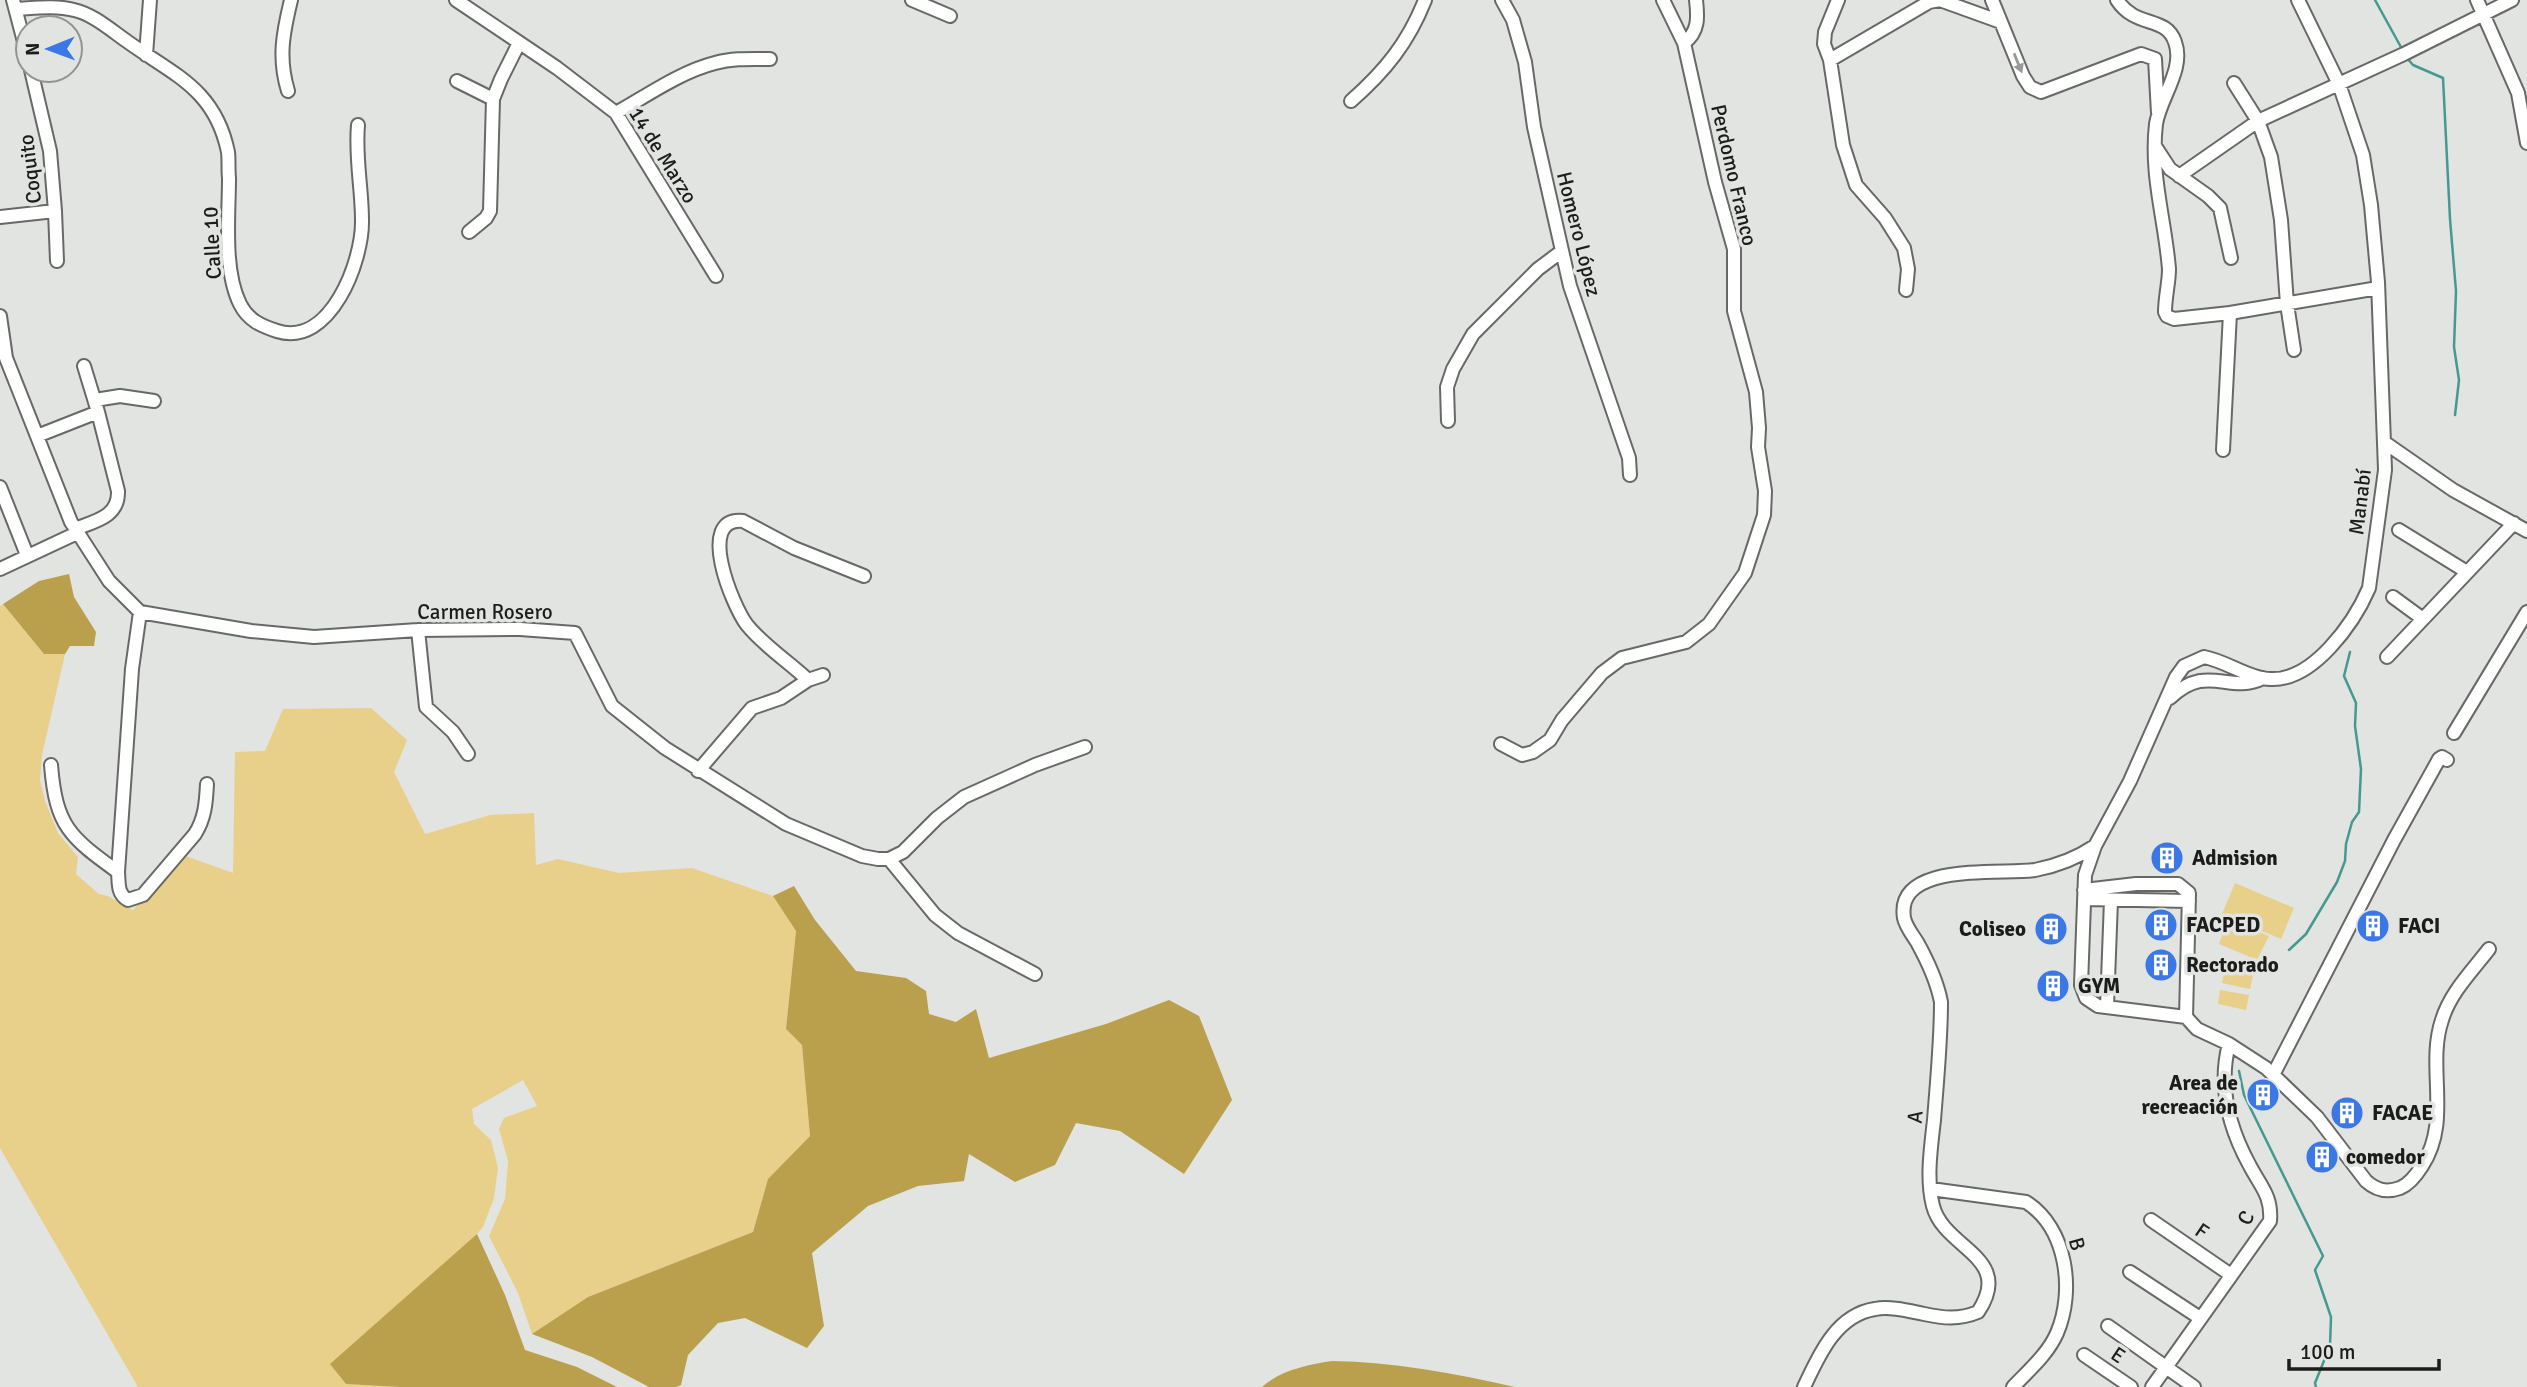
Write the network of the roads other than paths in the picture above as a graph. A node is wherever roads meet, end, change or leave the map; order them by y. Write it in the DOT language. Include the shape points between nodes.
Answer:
graph roads {
  1 [pos="149,0"];
  2 [pos="291,0"];
  3 [pos="456,0"];
  4 [pos="912,0"];
  5 [pos="1425,0"];
  6 [pos="1502,0"];
  7 [pos="1663,0"];
  8 [pos="1696,0"];
  9 [pos="1838,0"];
  10 [pos="1992,0"];
  11 [pos="2118,0"];
  12 [pos="2298,0"];
  13 [pos="2477,0"];
  14 [pos="2512,0"];
  15 [pos="14,4"];
  16 [pos="2128,6"];
  17 [pos="2483,13"];
  18 [pos="950,16"];
  19 [pos="2001,22"];
  20 [pos="519,43"];
  21 [pos="1684,43"];
  22 [pos="146,55"];
  23 [pos="769,59"];
  24 [pos="1830,60"];
  25 [pos="457,81"];
  26 [pos="2234,83"];
  27 [pos="34,84"];
  28 [pos="2339,84"];
  29 [pos="288,91"];
  30 [pos="494,99"];
  31 [pos="1351,101"];
  32 [pos="617,113"];
  33 [pos="2158,115"];
  34 [pos="2258,121"];
  35 [pos="358,125"];
  36 [pos="2527,143"];
  37 [pos="2155,145"];
  38 [pos="2179,176"];
  39 [pos="55,211"];
  40 [pos="0,216"];
  41 [pos="469,232"];
  42 [pos="1562,251"];
  43 [pos="2231,258"];
  44 [pos="57,261"];
  45 [pos="716,276"];
  46 [pos="2378,288"];
  47 [pos="1906,290"];
  48 [pos="2287,303"];
  49 [pos="2230,313"];
  50 [pos="0,316"];
  51 [pos="2294,350"];
  52 [pos="84,366"];
  53 [pos="154,401"];
  54 [pos="97,406"];
  55 [pos="1448,421"];
  56 [pos="37,436"];
  57 [pos="2384,442"];
  58 [pos="2223,450"];
  59 [pos="1630,475"];
  60 [pos="0,487"];
  61 [pos="2514,523"];
  62 [pos="2399,530"];
  63 [pos="76,531"];
  64 [pos="2527,531"];
  65 [pos="27,555"];
  66 [pos="0,569"];
  67 [pos="2467,572"];
  68 [pos="864,576"];
  69 [pos="2393,597"];
  70 [pos="140,612"];
  71 [pos="2527,612"];
  72 [pos="2423,619"];
  73 [pos="418,630"];
  74 [pos="2515,631"];
  75 [pos="2527,638"];
  76 [pos="2387,657"];
  77 [pos="823,675"];
  78 [pos="2263,678"];
  79 [pos="808,680"];
  80 [pos="2164,703"];
  81 [pos="2454,733"];
  82 [pos="1501,744"];
  83 [pos="1086,747"];
  84 [pos="468,754"];
  85 [pos="2447,760"];
  86 [pos="51,765"];
  87 [pos="698,771"];
  88 [pos="207,785"];
  89 [pos="2095,846"];
  90 [pos="889,859"];
  91 [pos="118,872"];
  92 [pos="2136,884"];
  93 [pos="2085,895"];
  94 [pos="2111,900"];
  95 [pos="2134,900"];
  96 [pos="2189,901"];
  97 [pos="2490,949"];
  98 [pos="1035,974"];
  99 [pos="2107,1007"];
  100 [pos="2186,1017"];
  101 [pos="2229,1044"];
  102 [pos="2273,1076"];
  103 [pos="1931,1189"];
  104 [pos="2151,1220"];
  105 [pos="2130,1272"];
  106 [pos="2231,1275"];
  107 [pos="2200,1318"];
  108 [pos="2108,1326"];
  109 [pos="2084,1355"];
  110 [pos="2165,1367"];
  111 [pos="1804,1387"];
  112 [pos="2013,1387"];
  113 [pos="2131,1387"];
  114 [pos="2152,1387"];
  115 [pos="2194,1387"];
  1 -- 22 [label="street"];
  2 -- 29 [label="street" via="281,51"];
  3 -- 20 [label="street, 14 de Marzo"];
  4 -- 18 [label="street"];
  5 -- 31 [label="street" via="1391,64"];
  6 -- 42 [label="street, Homero López" via="1525,62 1534,127"];
  7 -- 21 [label="street, Perdomo Franco"];
  8 -- 21 [label="street" via="1698,20 1692,37"];
  9 -- 24 [label="street" via="1825,32"];
  10 -- 19 [label="street"];
  11 -- 16 [label="street"];
  12 -- 28 [label="street, Manabí"];
  13 -- 17 [label="street"];
  14 -- 17 [label="street"];
  15 -- 22 [label="street, Calle 10" via="76,10"];
  16 -- 33 [label="street" via="2134,18 2165,27 2175,41 2177,59"];
  17 -- 28 [label="street"];
  17 -- 36 [label="street" via="2518,93"];
  19 -- 24 [label="street" via="1940,0 1929,2"];
  19 -- 33 [label="street, one-way" via="2023,76 2030,88 2041,92 2141,54 2155,60"];
  20 -- 30 [label="street"];
  20 -- 32 [label="street, 14 de Marzo"];
  21 -- 82 [label="street, Perdomo Franco" via="1734,249 1734,311 1756,393 1764,515 1745,573 1709,624 1686,642 1622,658 1602,673 1550,740 1533,752 1522,754"];
  22 -- 35 [label="street, Calle 10" via="191,84 220,127 228,153 234,285 248,317 281,332 313,328 328,314 355,261 362,223"];
  23 -- 32 [label="street" via="717,62 693,70"];
  24 -- 47 [label="street" via="1843,145 1856,185 1904,248"];
  25 -- 30 [label="street"];
  26 -- 34 [label="street"];
  27 -- 39 [label="street, Coquito" via="50,151"];
  28 -- 34 [label="street"];
  28 -- 46 [label="street, Manabí" via="2363,155"];
  30 -- 41 [label="street" via="490,211"];
  32 -- 45 [label="street, 14 de Marzo"];
  33 -- 37 [label="street"];
  34 -- 38 [label="street"];
  34 -- 48 [label="street" via="2271,158 2281,220"];
  37 -- 38 [label="street"];
  37 -- 49 [label="street" via="2157,198 2169,271 2165,312 2174,319"];
  38 -- 43 [label="street" via="2220,208"];
  39 -- 40 [label="street, Coquito"];
  39 -- 44 [label="street"];
  42 -- 55 [label="street" via="1473,334 1452,369 1447,387"];
  42 -- 59 [label="street, Homero López" via="1629,458"];
  46 -- 48 [label="street"];
  46 -- 57 [label="street, Manabí"];
  48 -- 49 [label="street"];
  48 -- 51 [label="street"];
  49 -- 58 [label="street"];
  50 -- 56 [label="street" via="6,358"];
  52 -- 54 [label="street"];
  53 -- 54 [label="street" via="120,396"];
  54 -- 56 [label="street"];
  54 -- 63 [label="street" via="119,501 109,514"];
  56 -- 63 [label="street"];
  57 -- 61 [label="street" via="2453,490"];
  57 -- 78 [label="street, Manabí" via="2385,470 2369,588 2361,606 2309,668 2287,677"];
  60 -- 65 [label="street"];
  61 -- 64 [label="street"];
  61 -- 67 [label="street"];
  62 -- 67 [label="street"];
  63 -- 65 [label="street"];
  63 -- 70 [label="street" via="109,581"];
  65 -- 66 [label="street"];
  67 -- 72 [label="street"];
  68 -- 79 [label="street" via="743,521 726,523 721,531 719,551 742,616"];
  69 -- 72 [label="street"];
  70 -- 73 [label="street, Carmen Rosero" via="251,632 314,637"];
  70 -- 91 [label="street"];
  71 -- 74 [label="street"];
  72 -- 76 [label="street"];
  73 -- 84 [label="street" via="426,707"];
  73 -- 87 [label="street, Carmen Rosero" via="575,633 612,706"];
  74 -- 75 [label="street"];
  74 -- 81 [label="street"];
  77 -- 79 [label="street"];
  78 -- 80 [label="street" via="2242,684 2212,679 2191,683"];
  78 -- 80 [label="street, Manabí" via="2204,657 2184,666"];
  79 -- 87 [label="street" via="785,696 752,708"];
  80 -- 89 [label="street, Manabí"];
  83 -- 90 [label="street" via="964,797 903,852"];
  85 -- 102 [label="street" via="2439,759 2394,840"];
  86 -- 91 [label="street" via="53,792 68,831"];
  87 -- 90 [label="street, Carmen Rosero" via="786,824 862,856"];
  88 -- 91 [label="street" via="202,823 142,895 128,900 123,897"];
  89 -- 93 [label="street, Manabí" via="2085,875"];
  89 -- 103 [label="street, A" via="2078,857 2036,870 1943,875 1927,880 1906,898 1906,925 1941,1002"];
  90 -- 98 [label="street" via="935,915 958,933"];
  92 -- 93 [label="street"];
  92 -- 95 [label="street"];
  92 -- 96 [label="street" via="2178,884 2189,893"];
  93 -- 94 [label="street"];
  93 -- 99 [label="street, Manabí" via="2081,985 2086,998"];
  94 -- 95 [label="street"];
  94 -- 99 [label="street"];
  95 -- 96 [label="street"];
  96 -- 100 [label="street"];
  97 -- 102 [label="street" via="2458,988 2441,1022 2438,1112 2431,1154 2402,1187 2374,1188 2317,1117"];
  99 -- 100 [label="street"];
  100 -- 101 [label="street" via="2197,1029"];
  101 -- 102 [label="street"];
  101 -- 106 [label="street, C" via="2224,1092 2228,1114 2271,1209 2270,1221"];
  103 -- 111 [label="street, A" via="1940,1222 1982,1262 1989,1278 1982,1306 1978,1312 1950,1319 1890,1309 1857,1315 1839,1327"];
  103 -- 112 [label="street, B" via="2026,1202 2051,1225 2060,1247 2066,1306 2045,1354"];
  104 -- 106 [label="street, F"];
  105 -- 107 [label="street"];
  106 -- 107 [label="street, C"];
  107 -- 110 [label="street, C"];
  108 -- 110 [label="street"];
  109 -- 113 [label="street, E"];
  110 -- 114 [label="street, C"];
  110 -- 115 [label="street"];
}
